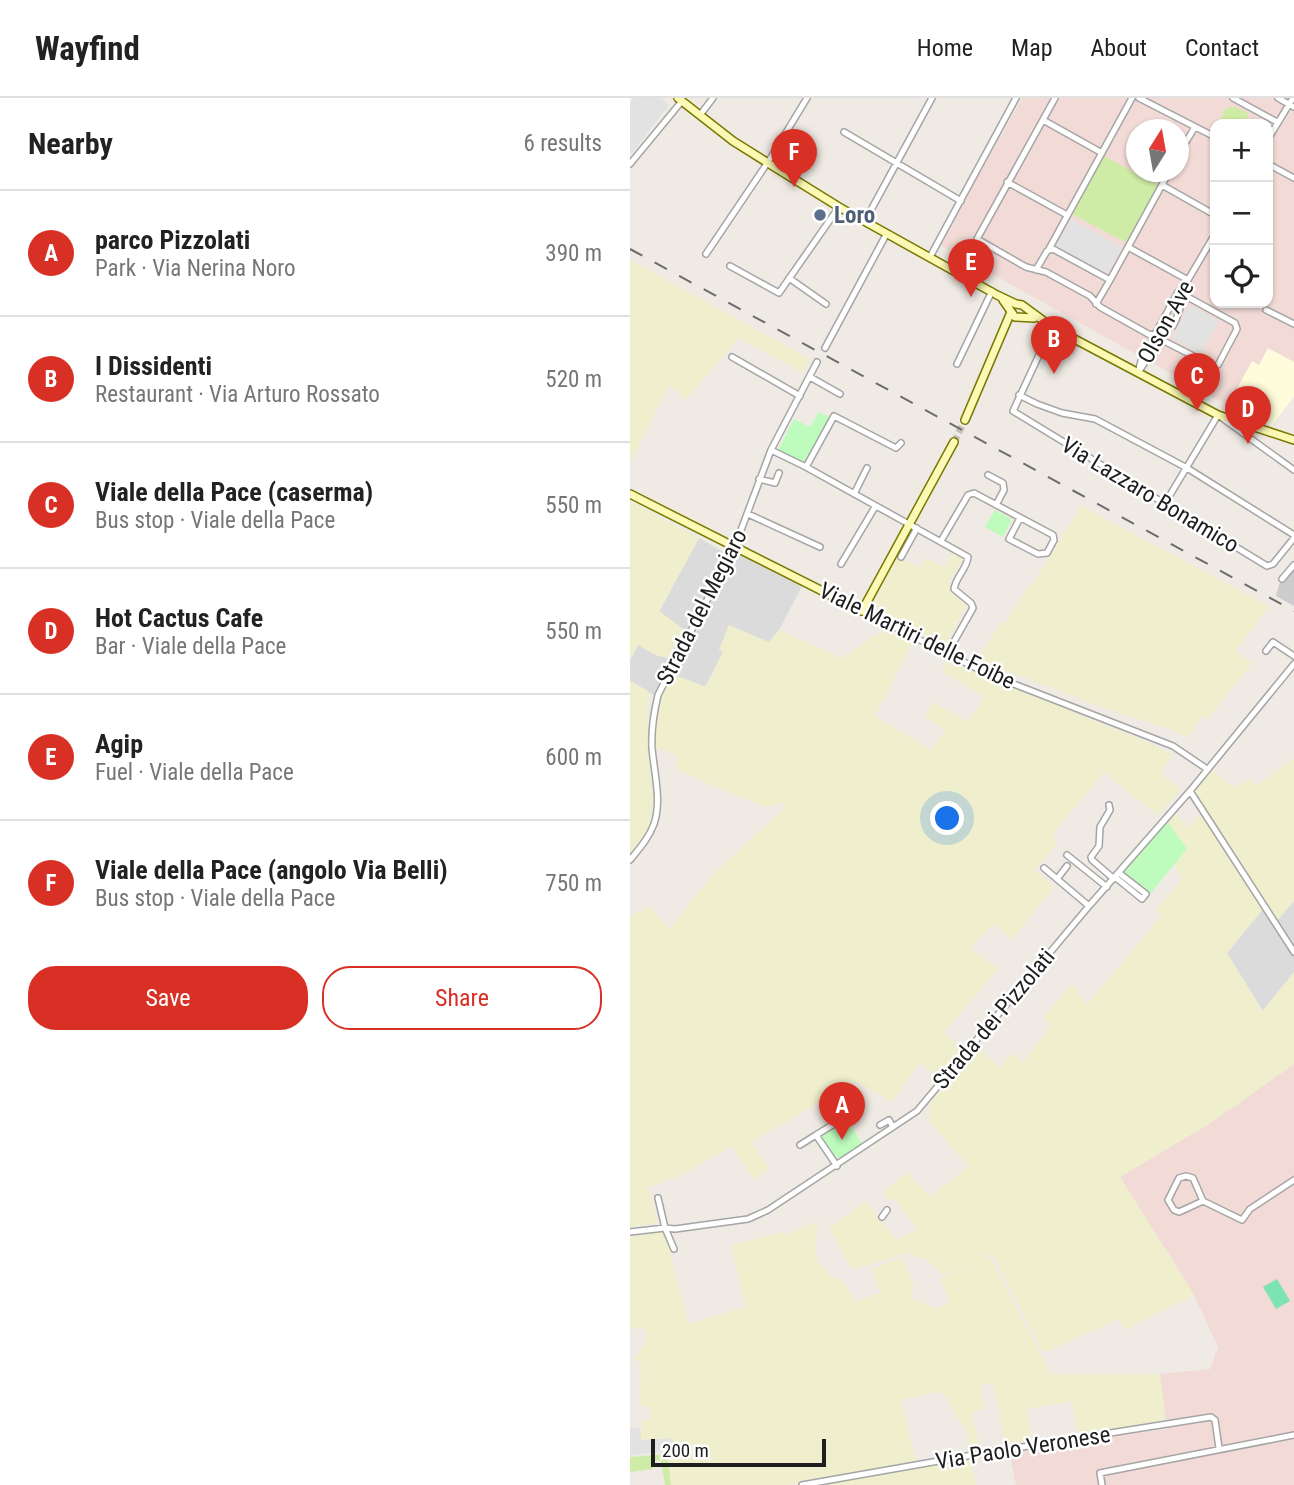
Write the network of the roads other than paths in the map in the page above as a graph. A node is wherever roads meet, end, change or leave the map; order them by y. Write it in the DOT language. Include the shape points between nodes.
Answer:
graph roads {
  1 [pos="713,98"];
  2 [pos="807,98"];
  3 [pos="932,98"];
  4 [pos="1016,98"];
  5 [pos="1055,98"];
  6 [pos="1132,98"];
  7 [pos="1139,98"];
  8 [pos="1233,98"];
  9 [pos="1278,98"];
  10 [pos="1293,98"];
  11 [pos="680,99"];
  12 [pos="1291,105"];
  13 [pos="700,115"];
  14 [pos="1043,120"];
  15 [pos="1277,122"];
  16 [pos="1195,127"];
  17 [pos="1273,130"];
  18 [pos="844,132"];
  19 [pos="1210,134"];
  20 [pos="1189,137"];
  21 [pos="1102,153"];
  22 [pos="768,163"];
  23 [pos="895,163"];
  24 [pos="630,164"];
  25 [pos="1273,166"];
  26 [pos="1294,178"];
  27 [pos="1007,182"];
  28 [pos="1163,182"];
  29 [pos="1161,186"];
  30 [pos="961,201"];
  31 [pos="839,207"];
  32 [pos="1210,212"];
  33 [pos="1067,215"];
  34 [pos="865,221"];
  35 [pos="887,233"];
  36 [pos="1210,243"];
  37 [pos="1128,247"];
  38 [pos="1049,249"];
  39 [pos="706,254"];
  40 [pos="930,257"];
  41 [pos="730,266"];
  42 [pos="1036,270"];
  43 [pos="789,278"];
  44 [pos="1110,280"];
  45 [pos="1187,283"];
  46 [pos="992,291"];
  47 [pos="1184,295"];
  48 [pos="825,304"];
  49 [pos="1096,304"];
  50 [pos="1013,309"];
  51 [pos="1266,310"];
  52 [pos="1022,314"];
  53 [pos="1294,324"];
  54 [pos="1052,327"];
  55 [pos="1006,329"];
  56 [pos="1158,336"];
  57 [pos="825,348"];
  58 [pos="732,357"];
  59 [pos="817,362"];
  60 [pos="957,364"];
  61 [pos="1138,373"];
  62 [pos="810,377"];
  63 [pos="840,394"];
  64 [pos="1019,395"];
  65 [pos="800,396"];
  66 [pos="1218,415"];
  67 [pos="965,420"];
  68 [pos="1294,440"];
  69 [pos="954,442"];
  70 [pos="901,443"];
  71 [pos="771,450"];
  72 [pos="806,467"];
  73 [pos="867,468"];
  74 [pos="1187,468"];
  75 [pos="1294,470"];
  76 [pos="779,473"];
  77 [pos="988,475"];
  78 [pos="759,479"];
  79 [pos="630,494"];
  80 [pos="854,494"];
  81 [pos="996,505"];
  82 [pos="1164,505"];
  83 [pos="875,507"];
  84 [pos="748,514"];
  85 [pos="1020,518"];
  86 [pos="908,523"];
  87 [pos="917,528"];
  88 [pos="1294,536"];
  89 [pos="941,541"];
  90 [pos="735,546"];
  91 [pos="820,547"];
  92 [pos="901,557"];
  93 [pos="841,564"];
  94 [pos="1294,565"];
  95 [pos="1282,579"];
  96 [pos="862,611"];
  97 [pos="1266,651"];
  98 [pos="947,654"];
  99 [pos="1294,656"];
  100 [pos="1294,664"];
  101 [pos="1207,769"];
  102 [pos="1190,791"];
  103 [pos="1109,805"];
  104 [pos="1067,855"];
  105 [pos="630,860"];
  106 [pos="1067,866"];
  107 [pos="1044,868"];
  108 [pos="1116,877"];
  109 [pos="1057,879"];
  110 [pos="1107,887"];
  111 [pos="1142,899"];
  112 [pos="1089,906"];
  113 [pos="1294,952"];
  114 [pos="852,1113"];
  115 [pos="880,1125"];
  116 [pos="893,1127"];
  117 [pos="816,1135"];
  118 [pos="800,1145"];
  119 [pos="837,1166"];
  120 [pos="1294,1180"];
  121 [pos="658,1198"];
  122 [pos="1203,1201"];
  123 [pos="887,1210"];
  124 [pos="882,1217"];
  125 [pos="665,1228"];
  126 [pos="630,1232"];
  127 [pos="674,1250"];
  128 [pos="1294,1435"];
  129 [pos="1219,1448"];
  130 [pos="802,1485"];
  131 [pos="1102,1485"];
  1 -- 13 [label="street"];
  2 -- 22 [label="street"];
  3 -- 23 [label="street"];
  4 -- 30 [label="street"];
  5 -- 14 [label="street"];
  6 -- 21 [label="street"];
  7 -- 16 [label="street"];
  8 -- 15 [label="street"];
  9 -- 12 [label="street"];
  10 -- 12 [label="street"];
  11 -- 13 [label="main road"];
  11 -- 24 [label="street"];
  12 -- 15 [label="street"];
  13 -- 22 [label="main road"];
  14 -- 21 [label="street"];
  14 -- 27 [label="street"];
  15 -- 17 [label="street"];
  16 -- 19 [label="street"];
  16 -- 20 [label="street"];
  18 -- 23 [label="street"];
  21 -- 33 [label="street"];
  22 -- 31 [label="main road"];
  22 -- 39 [label="street"];
  23 -- 30 [label="street"];
  23 -- 34 [label="street"];
  25 -- 26 [label="street"];
  27 -- 33 [label="street"];
  27 -- 42 [label="street" via="976,239"];
  28 -- 29 [label="street"];
  29 -- 32 [label="street"];
  29 -- 37 [label="street"];
  30 -- 40 [label="street"];
  31 -- 34 [label="main road"];
  31 -- 43 [label="street"];
  33 -- 38 [label="street"];
  34 -- 35 [label="main road"];
  35 -- 40 [label="main road"];
  35 -- 57 [label="street"];
  36 -- 45 [label="street, Olson Ave"];
  37 -- 44 [label="street"];
  37 -- 45 [label="street"];
  38 -- 42 [label="street"];
  38 -- 44 [label="street"];
  40 -- 46 [label="main road"];
  41 -- 43 [label="street" via="779,293"];
  42 -- 49 [label="street" via="1090,296"];
  43 -- 48 [label="street"];
  44 -- 49 [label="street"];
  45 -- 47 [label="street"];
  45 -- 56 [label="street, Olson Ave" via="1178,292"];
  46 -- 50 [label="main road"];
  46 -- 60 [label="street"];
  47 -- 56 [label="street" via="1173,326"];
  47 -- 56 [label="street" via="1235,323 1237,329 1218,365"];
  49 -- 56 [label="street"];
  50 -- 52 [label="main road" via="1013,315"];
  50 -- 52 [label="main road" via="1022,305"];
  50 -- 55 [label="main road"];
  51 -- 53 [label="street"];
  52 -- 54 [label="main road"];
  52 -- 55 [label="main road"];
  54 -- 61 [label="main road"];
  54 -- 64 [label="street"];
  55 -- 67 [label="main road"];
  56 -- 61 [label="street, Olson Ave" via="1141,360"];
  58 -- 65 [label="street"];
  59 -- 62 [label="street, Strada del Megiaro"];
  61 -- 66 [label="main road"];
  62 -- 63 [label="street"];
  62 -- 65 [label="street, Strada del Megiaro"];
  64 -- 74 [label="street" via="1062,413 1095,419"];
  64 -- 82 [label="street, Via Lazzaro Bonamico" via="1013,411"];
  65 -- 71 [label="street, Strada del Megiaro"];
  66 -- 68 [label="main road"];
  66 -- 74 [label="street"];
  66 -- 75 [label="street"];
  69 -- 86 [label="main road"];
  70 -- 72 [label="street" via="896,448 834,416"];
  71 -- 72 [label="street"];
  71 -- 78 [label="street, Strada del Megiaro"];
  72 -- 80 [label="street"];
  73 -- 80 [label="street"];
  74 -- 82 [label="street"];
  74 -- 88 [label="street"];
  76 -- 78 [label="street" via="775,483"];
  77 -- 81 [label="street" via="1003,483"];
  78 -- 84 [label="street, Strada del Megiaro"];
  79 -- 90 [label="main road, Viale Martiri delle Foibe"];
  80 -- 83 [label="street"];
  81 -- 85 [label="street"];
  81 -- 89 [label="street" via="974,492 969,494"];
  82 -- 88 [label="street, Via Lazzaro Bonamico" via="1267,566"];
  83 -- 86 [label="street"];
  83 -- 93 [label="street"];
  84 -- 90 [label="street, Strada del Megiaro"];
  84 -- 91 [label="street, Strada del Megiaro"];
  85 -- 85 [label="street" via="1009,539 1038,554 1046,553 1053,535"];
  86 -- 87 [label="street"];
  86 -- 96 [label="main road"];
  87 -- 89 [label="street"];
  87 -- 92 [label="street"];
  89 -- 98 [label="street" via="968,557 954,589 973,608"];
  90 -- 96 [label="main road, Viale Martiri delle Foibe"];
  90 -- 105 [label="street, Strada del Megiaro" via="658,695 652,746 655,823"];
  94 -- 95 [label="street"];
  96 -- 98 [label="street, Viale Martiri delle Foibe"];
  97 -- 99 [label="street" via="1273,642"];
  98 -- 101 [label="street, Viale Martiri delle Foibe" via="1164,742"];
  100 -- 101 [label="street, Strada dei Pizzolati"];
  101 -- 102 [label="street, Strada dei Pizzolati"];
  102 -- 108 [label="street, Strada dei Pizzolati"];
  102 -- 113 [label="street" via="1273,927"];
  103 -- 108 [label="street" via="1100,827 1099,846 1091,857"];
  104 -- 110 [label="street"];
  106 -- 109 [label="street"];
  107 -- 109 [label="street"];
  108 -- 110 [label="street, Strada dei Pizzolati"];
  108 -- 111 [label="street" via="1146,894"];
  109 -- 112 [label="street"];
  110 -- 112 [label="street, Strada dei Pizzolati"];
  112 -- 116 [label="street, Strada dei Pizzolati" via="917,1111"];
  114 -- 117 [label="street"];
  115 -- 116 [label="street" via="889,1120"];
  116 -- 119 [label="street, Strada dei Pizzolati"];
  117 -- 118 [label="street"];
  117 -- 119 [label="street"];
  119 -- 125 [label="street, Strada dei Pizzolati" via="748,1219"];
  120 -- 122 [label="street" via="1250,1209 1242,1220"];
  121 -- 125 [label="street"];
  122 -- 122 [label="street" via="1179,1212 1168,1200 1178,1178 1186,1176 1193,1178"];
  123 -- 124 [label="street"];
  125 -- 126 [label="street, Strada dei Pizzolati"];
  125 -- 127 [label="street"];
  128 -- 129 [label="street"];
  129 -- 130 [label="street, Via Paolo Veronese" via="1211,1417"];
  129 -- 131 [label="street" via="1100,1473"];
}
